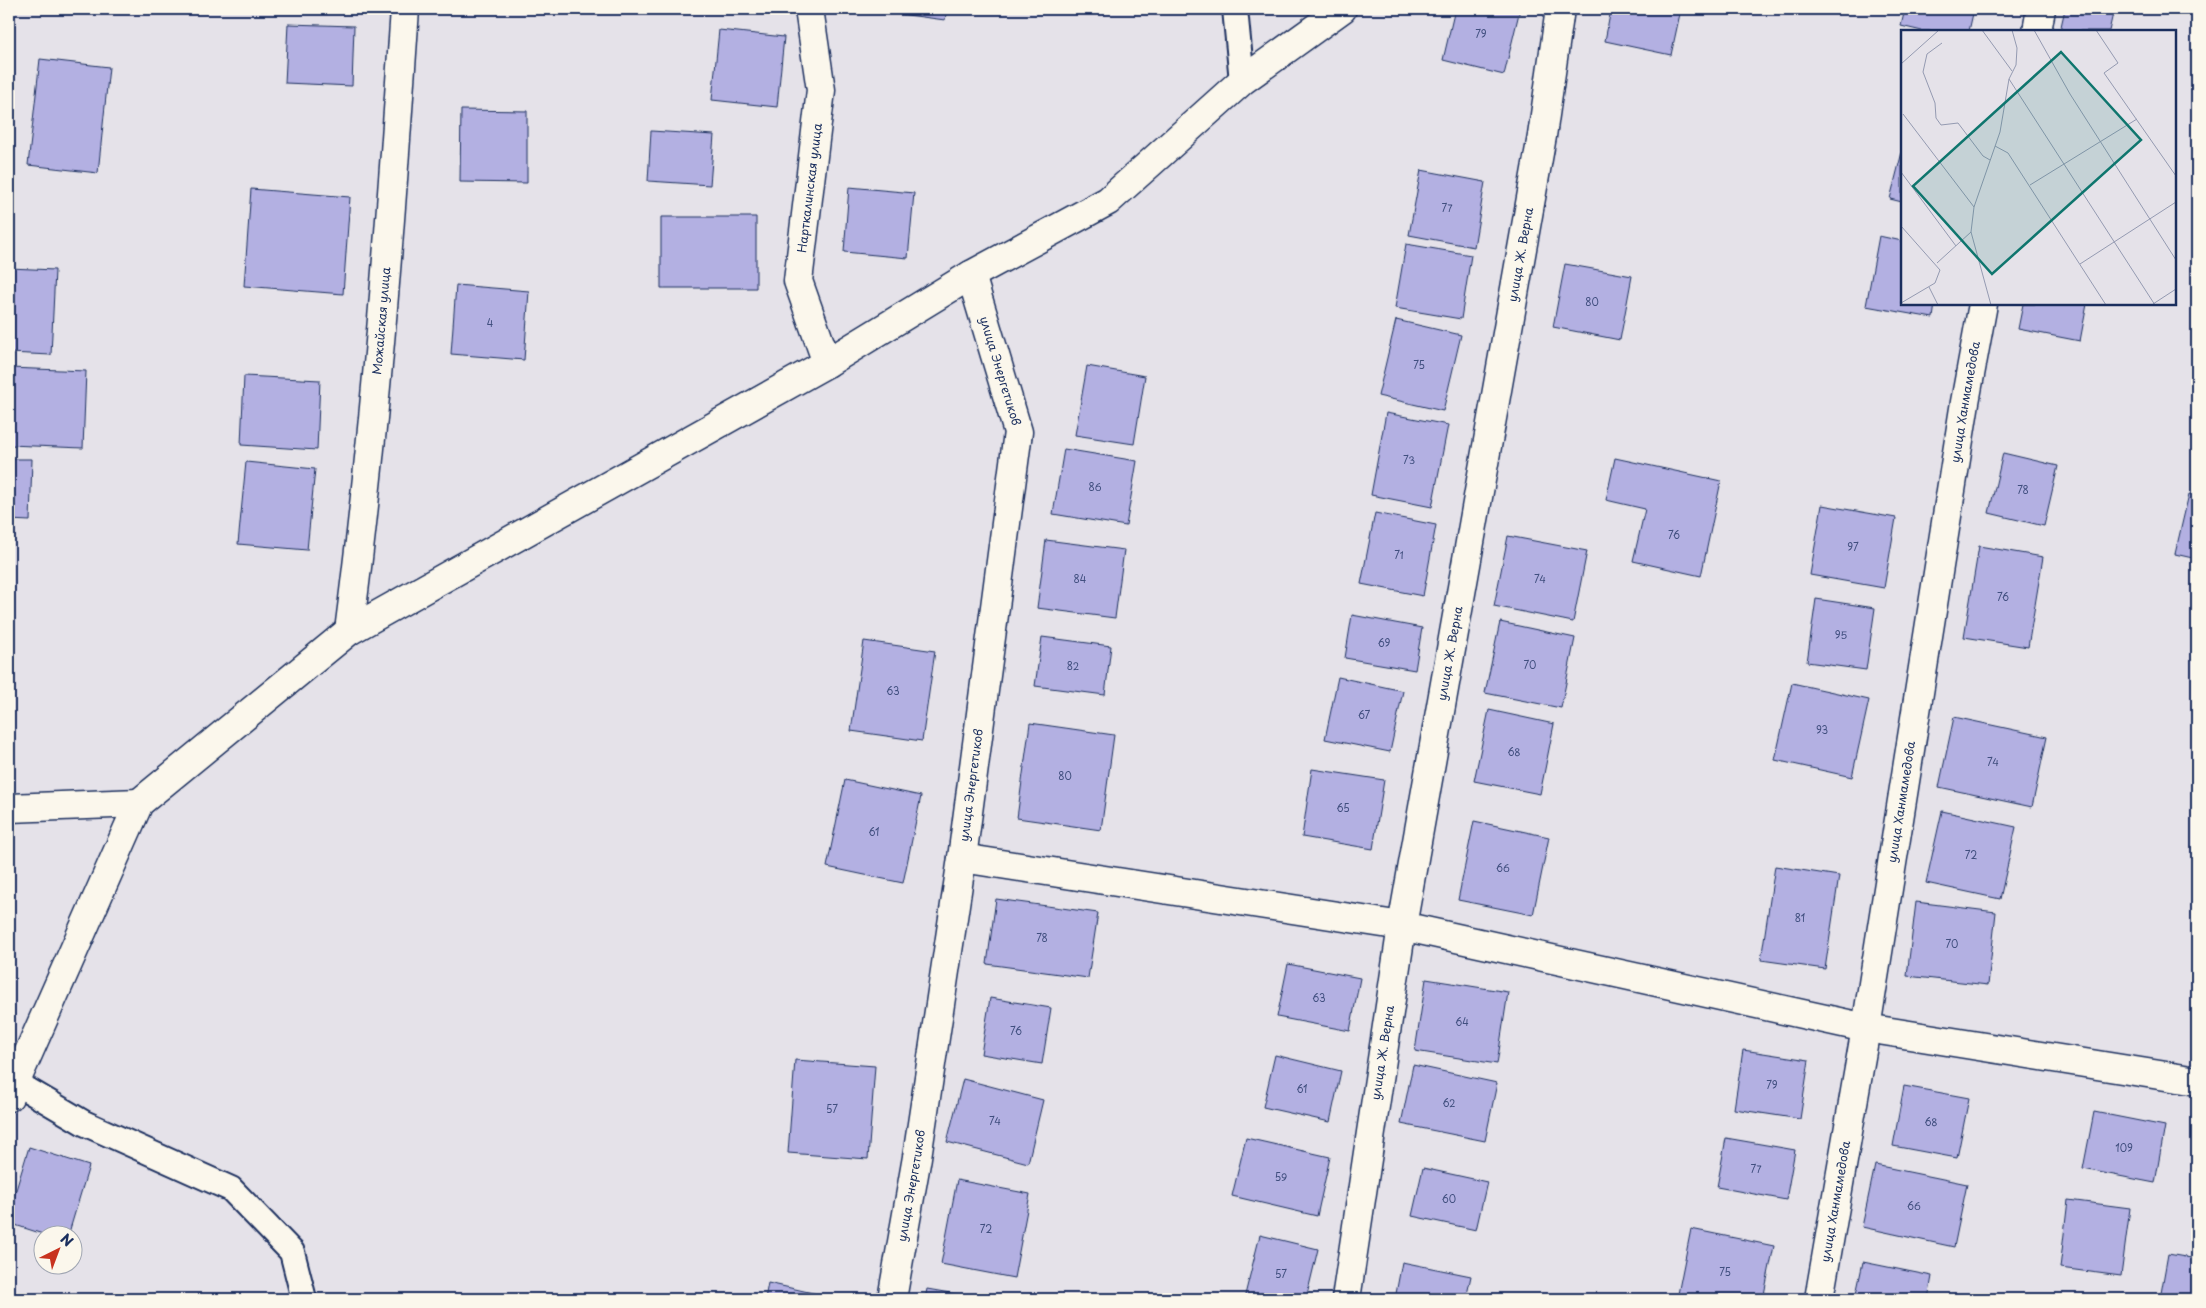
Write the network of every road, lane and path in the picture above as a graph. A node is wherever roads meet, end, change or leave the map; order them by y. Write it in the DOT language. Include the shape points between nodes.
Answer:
graph roads {
  1 [pos="405,9"];
  2 [pos="809,9"];
  3 [pos="1235,9"];
  4 [pos="1342,9"];
  5 [pos="1560,9"];
  6 [pos="2041,9"];
  7 [pos="2036,30"];
  8 [pos="1242,81"];
  9 [pos="971,275"];
  10 [pos="1983,305"];
  11 [pos="827,363"];
  12 [pos="349,631"];
  13 [pos="139,804"];
  14 [pos="9,808"];
  15 [pos="962,858"];
  16 [pos="1402,926"];
  17 [pos="1866,1028"];
  18 [pos="2197,1080"];
  19 [pos="12,1090"];
  20 [pos="304,1299"];
  21 [pos="892,1299"];
  22 [pos="1346,1299"];
  23 [pos="1819,1299"];
  1 -- 12 [label="street, Можайская улица" via="393,189 364,514"];
  2 -- 11 [label="street, Нарткалинская улица" via="821,90 798,281"];
  3 -- 8 [label="lane"];
  4 -- 8 [label="street"];
  5 -- 16 [label="street, улица Ж. Верна" via="1542,136"];
  6 -- 7 [label="street"];
  8 -- 9 [label="street" via="1108,201"];
  9 -- 11 [label="street"];
  9 -- 15 [label="street, улица Энергетиков" via="1018,432"];
  10 -- 17 [label="street, улица Ханмамедова"];
  11 -- 12 [label="street"];
  12 -- 13 [label="street"];
  13 -- 14 [label="street"];
  13 -- 19 [label="street"];
  15 -- 16 [label="street"];
  15 -- 21 [label="street, улица Энергетиков"];
  16 -- 17 [label="street"];
  16 -- 22 [label="street, улица Ж. Верна"];
  17 -- 18 [label="street"];
  17 -- 23 [label="street, улица Ханмамедова"];
  19 -- 20 [label="lane" via="231,1188 292,1252"];
}
